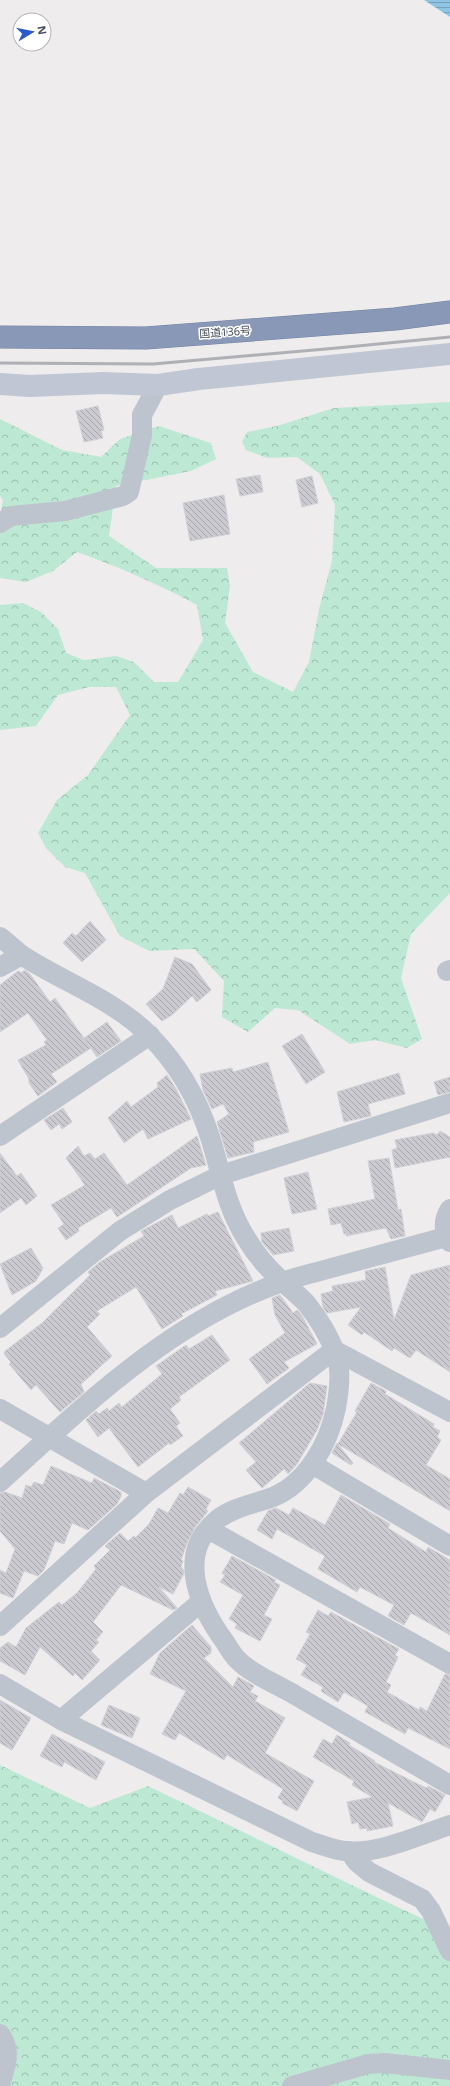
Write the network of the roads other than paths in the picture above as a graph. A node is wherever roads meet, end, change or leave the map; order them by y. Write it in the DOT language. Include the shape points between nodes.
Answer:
graph roads {
  1 [pos="450,312"];
  2 [pos="0,337"];
  3 [pos="450,354"];
  4 [pos="0,384"];
  5 [pos="158,385"];
  6 [pos="0,523"];
  7 [pos="0,937"];
  8 [pos="22,955"];
  9 [pos="0,967"];
  10 [pos="150,1035"];
  11 [pos="450,1103"];
  12 [pos="0,1136"];
  13 [pos="221,1175"];
  14 [pos="450,1209"];
  15 [pos="448,1240"];
  16 [pos="282,1282"];
  17 [pos="0,1328"];
  18 [pos="334,1350"];
  19 [pos="0,1409"];
  20 [pos="450,1412"];
  21 [pos="50,1437"];
  22 [pos="312,1464"];
  23 [pos="0,1482"];
  24 [pos="146,1493"];
  25 [pos="208,1529"];
  26 [pos="450,1546"];
  27 [pos="201,1602"];
  28 [pos="0,1626"];
  29 [pos="450,1664"];
  30 [pos="0,1684"];
  31 [pos="61,1720"];
  32 [pos="450,1785"];
  33 [pos="450,1825"];
  34 [pos="349,1851"];
  35 [pos="450,1951"];
  36 [pos="0,2034"];
  37 [pos="450,2070"];
  38 [pos="0,2084"];
  39 [pos="292,2086"];
  1 -- 2 [label="highway, 国道136号" via="395,319 146,338"];
  3 -- 5 [label="street"];
  4 -- 5 [label="street"];
  5 -- 6 [label="street" via="142,416 142,435 129,492 65,511 11,516"];
  7 -- 8 [label="street"];
  8 -- 9 [label="street"];
  8 -- 10 [label="street" via="87,990"];
  10 -- 12 [label="street"];
  10 -- 13 [label="street" via="177,1069 199,1106"];
  11 -- 13 [label="street"];
  13 -- 16 [label="street" via="237,1223 248,1242"];
  13 -- 17 [label="street" via="170,1200 120,1231"];
  14 -- 15 [label="street" via="445,1219"];
  15 -- 16 [label="street"];
  16 -- 18 [label="street" via="306,1303 323,1326"];
  16 -- 21 [label="street" via="221,1309 177,1334 79,1410"];
  18 -- 20 [label="street"];
  18 -- 22 [label="street" via="338,1358 339,1373 333,1424"];
  18 -- 24 [label="street"];
  19 -- 21 [label="street"];
  21 -- 23 [label="street"];
  21 -- 24 [label="street"];
  22 -- 25 [label="street" via="298,1481 276,1496 236,1509 217,1520"];
  22 -- 26 [label="street"];
  24 -- 28 [label="street"];
  25 -- 27 [label="street" via="197,1547 194,1561 197,1592"];
  25 -- 29 [label="street"];
  27 -- 31 [label="street"];
  27 -- 32 [label="street" via="213,1626 240,1663"];
  30 -- 31 [label="street"];
  31 -- 34 [label="street" via="312,1842"];
  33 -- 34 [label="street" via="389,1845"];
  34 -- 35 [label="street" via="369,1872 422,1899 431,1911"];
  36 -- 38 [label="street" via="6,2043 8,2054"];
  37 -- 39 [label="street" via="385,2063 368,2064"];
}
